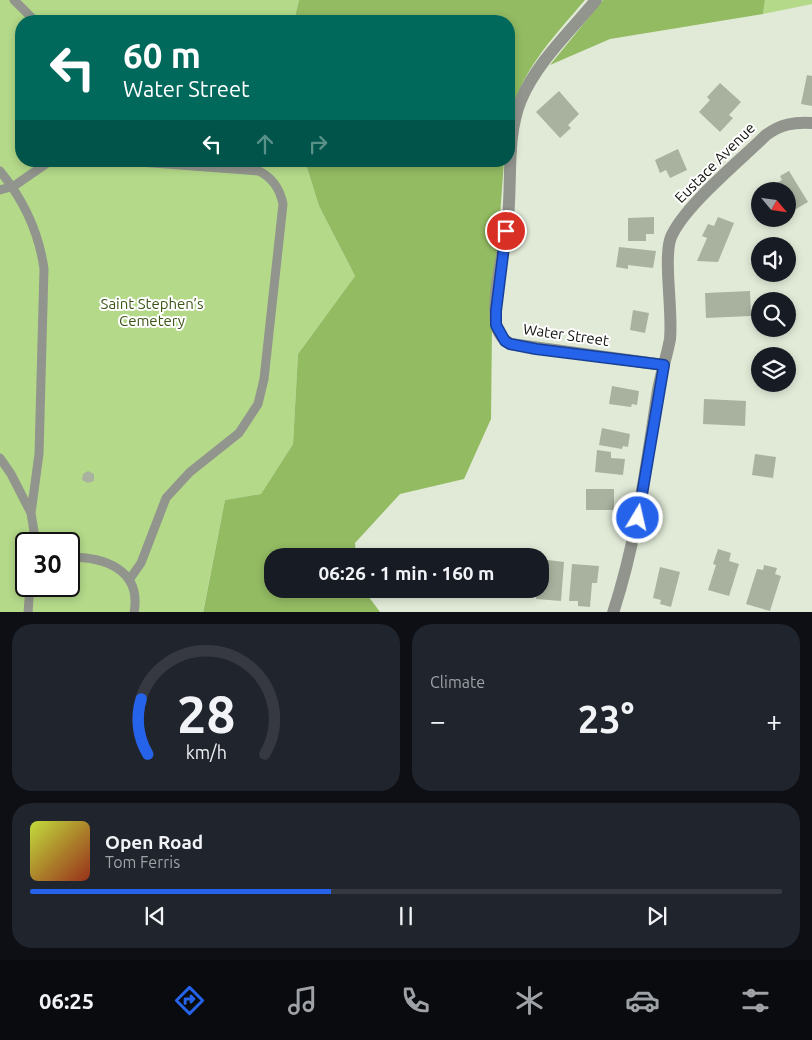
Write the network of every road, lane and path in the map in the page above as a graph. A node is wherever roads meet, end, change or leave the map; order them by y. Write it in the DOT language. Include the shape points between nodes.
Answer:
graph roads {
  1 [pos="14,0"];
  2 [pos="596,0"];
  3 [pos="28,15"];
  4 [pos="515,121"];
  5 [pos="812,123"];
  6 [pos="41,167"];
  7 [pos="206,167"];
  8 [pos="511,167"];
  9 [pos="0,171"];
  10 [pos="14,186"];
  11 [pos="0,190"];
  12 [pos="664,365"];
  13 [pos="0,458"];
  14 [pos="31,513"];
  15 [pos="34,532"];
  16 [pos="80,557"];
  17 [pos="129,580"];
  18 [pos="29,597"];
  19 [pos="28,612"];
  20 [pos="134,612"];
  21 [pos="613,612"];
  1 -- 3 [label="lane"];
  2 -- 4 [label="street, Water Street" via="529,84"];
  5 -- 12 [label="street, Eustace Avenue" via="794,122 775,128 680,222 670,239 672,311"];
  6 -- 10 [label="lane"];
  7 -- 17 [label="lane" via="259,171 267,175 280,191 283,204 264,379 258,404 239,433 190,472 166,498 141,563"];
  8 -- 12 [label="street, Water Street" via="496,325 505,341"];
  9 -- 10 [label="lane"];
  10 -- 11 [label="lane"];
  10 -- 14 [label="lane" via="41,245 44,269 39,454"];
  12 -- 21 [label="street, Eustace Avenue" via="638,518"];
  13 -- 14 [label="lane"];
  14 -- 15 [label="lane"];
  16 -- 17 [label="lane" via="104,561"];
  17 -- 20 [label="lane" via="136,594"];
  18 -- 19 [label="lane"];
}
